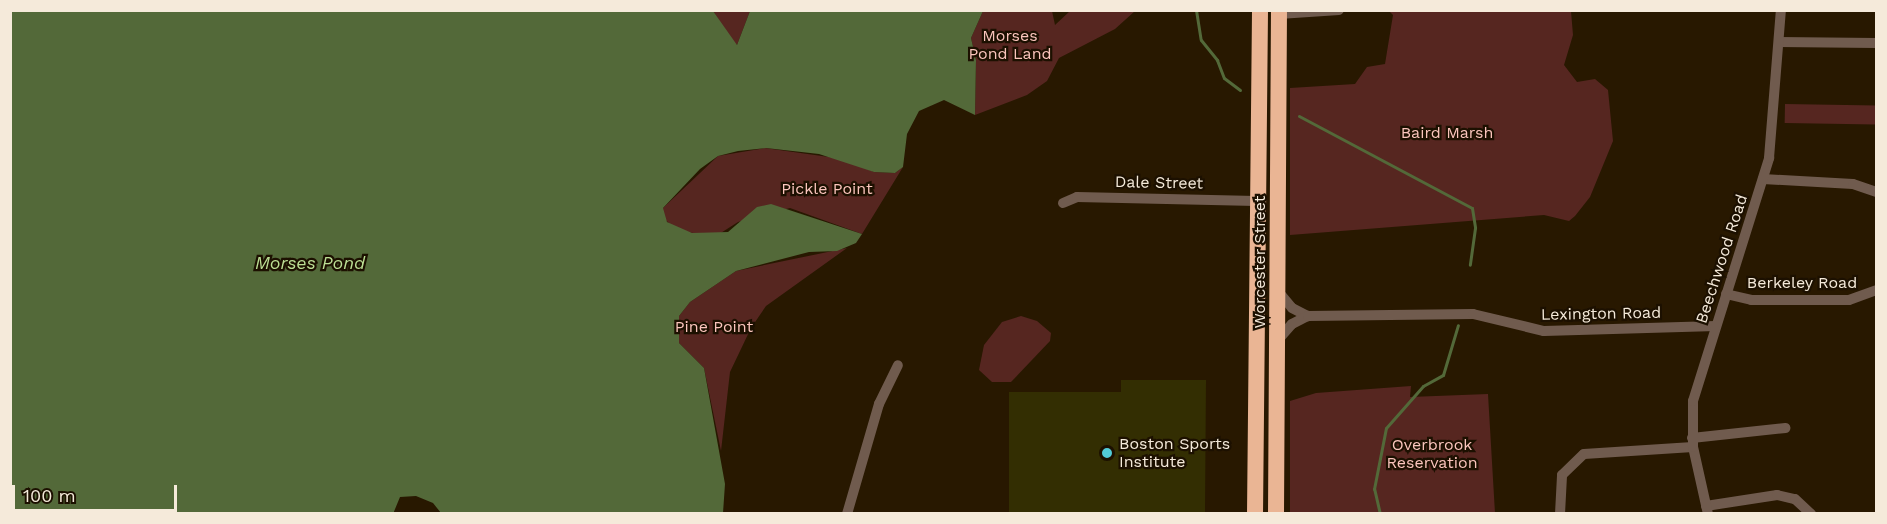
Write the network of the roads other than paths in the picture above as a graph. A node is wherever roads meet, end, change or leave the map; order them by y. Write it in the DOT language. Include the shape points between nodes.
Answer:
graph roads {
  1 [pos="1260,10"];
  2 [pos="1340,10"];
  3 [pos="1781,10"];
  4 [pos="1279,12"];
  5 [pos="1779,42"];
  6 [pos="1876,44"];
  7 [pos="1763,179"];
  8 [pos="1876,192"];
  9 [pos="1256,201"];
  10 [pos="1063,203"];
  11 [pos="1277,290"];
  12 [pos="1876,290"];
  13 [pos="1726,294"];
  14 [pos="1308,316"];
  15 [pos="1716,326"];
  16 [pos="1277,342"];
  17 [pos="898,365"];
  18 [pos="1785,428"];
  19 [pos="1693,443"];
  20 [pos="1707,510"];
  21 [pos="847,513"];
  22 [pos="1255,513"];
  23 [pos="1275,513"];
  24 [pos="1560,513"];
  25 [pos="1811,513"];
  1 -- 9 [label="highway, Worcester Street"];
  2 -- 4 [label="street"];
  3 -- 5 [label="street, Beechwood Road"];
  4 -- 11 [label="highway, Worcester Street"];
  5 -- 6 [label="street"];
  5 -- 7 [label="street, Beechwood Road"];
  7 -- 8 [label="street" via="1853,184"];
  7 -- 13 [label="street, Beechwood Road"];
  9 -- 10 [label="street, Dale Street" via="1088,197"];
  9 -- 22 [label="highway, Worcester Street"];
  11 -- 14 [label="street" via="1294,309"];
  11 -- 16 [label="highway, Worcester Street"];
  12 -- 13 [label="street, Berkeley Road" via="1849,300 1751,300"];
  13 -- 15 [label="street, Beechwood Road"];
  14 -- 15 [label="street, Lexington Road" via="1473,314 1544,330"];
  14 -- 16 [label="street" via="1292,324"];
  15 -- 19 [label="street, Beechwood Road" via="1696,390"];
  16 -- 23 [label="highway, Worcester Street"];
  17 -- 21 [label="street" via="879,404"];
  18 -- 19 [label="street"];
  19 -- 20 [label="street, Beechwood Road"];
  19 -- 24 [label="street" via="1584,454 1562,475"];
  20 -- 25 [label="street" via="1777,495 1795,499"];
}
